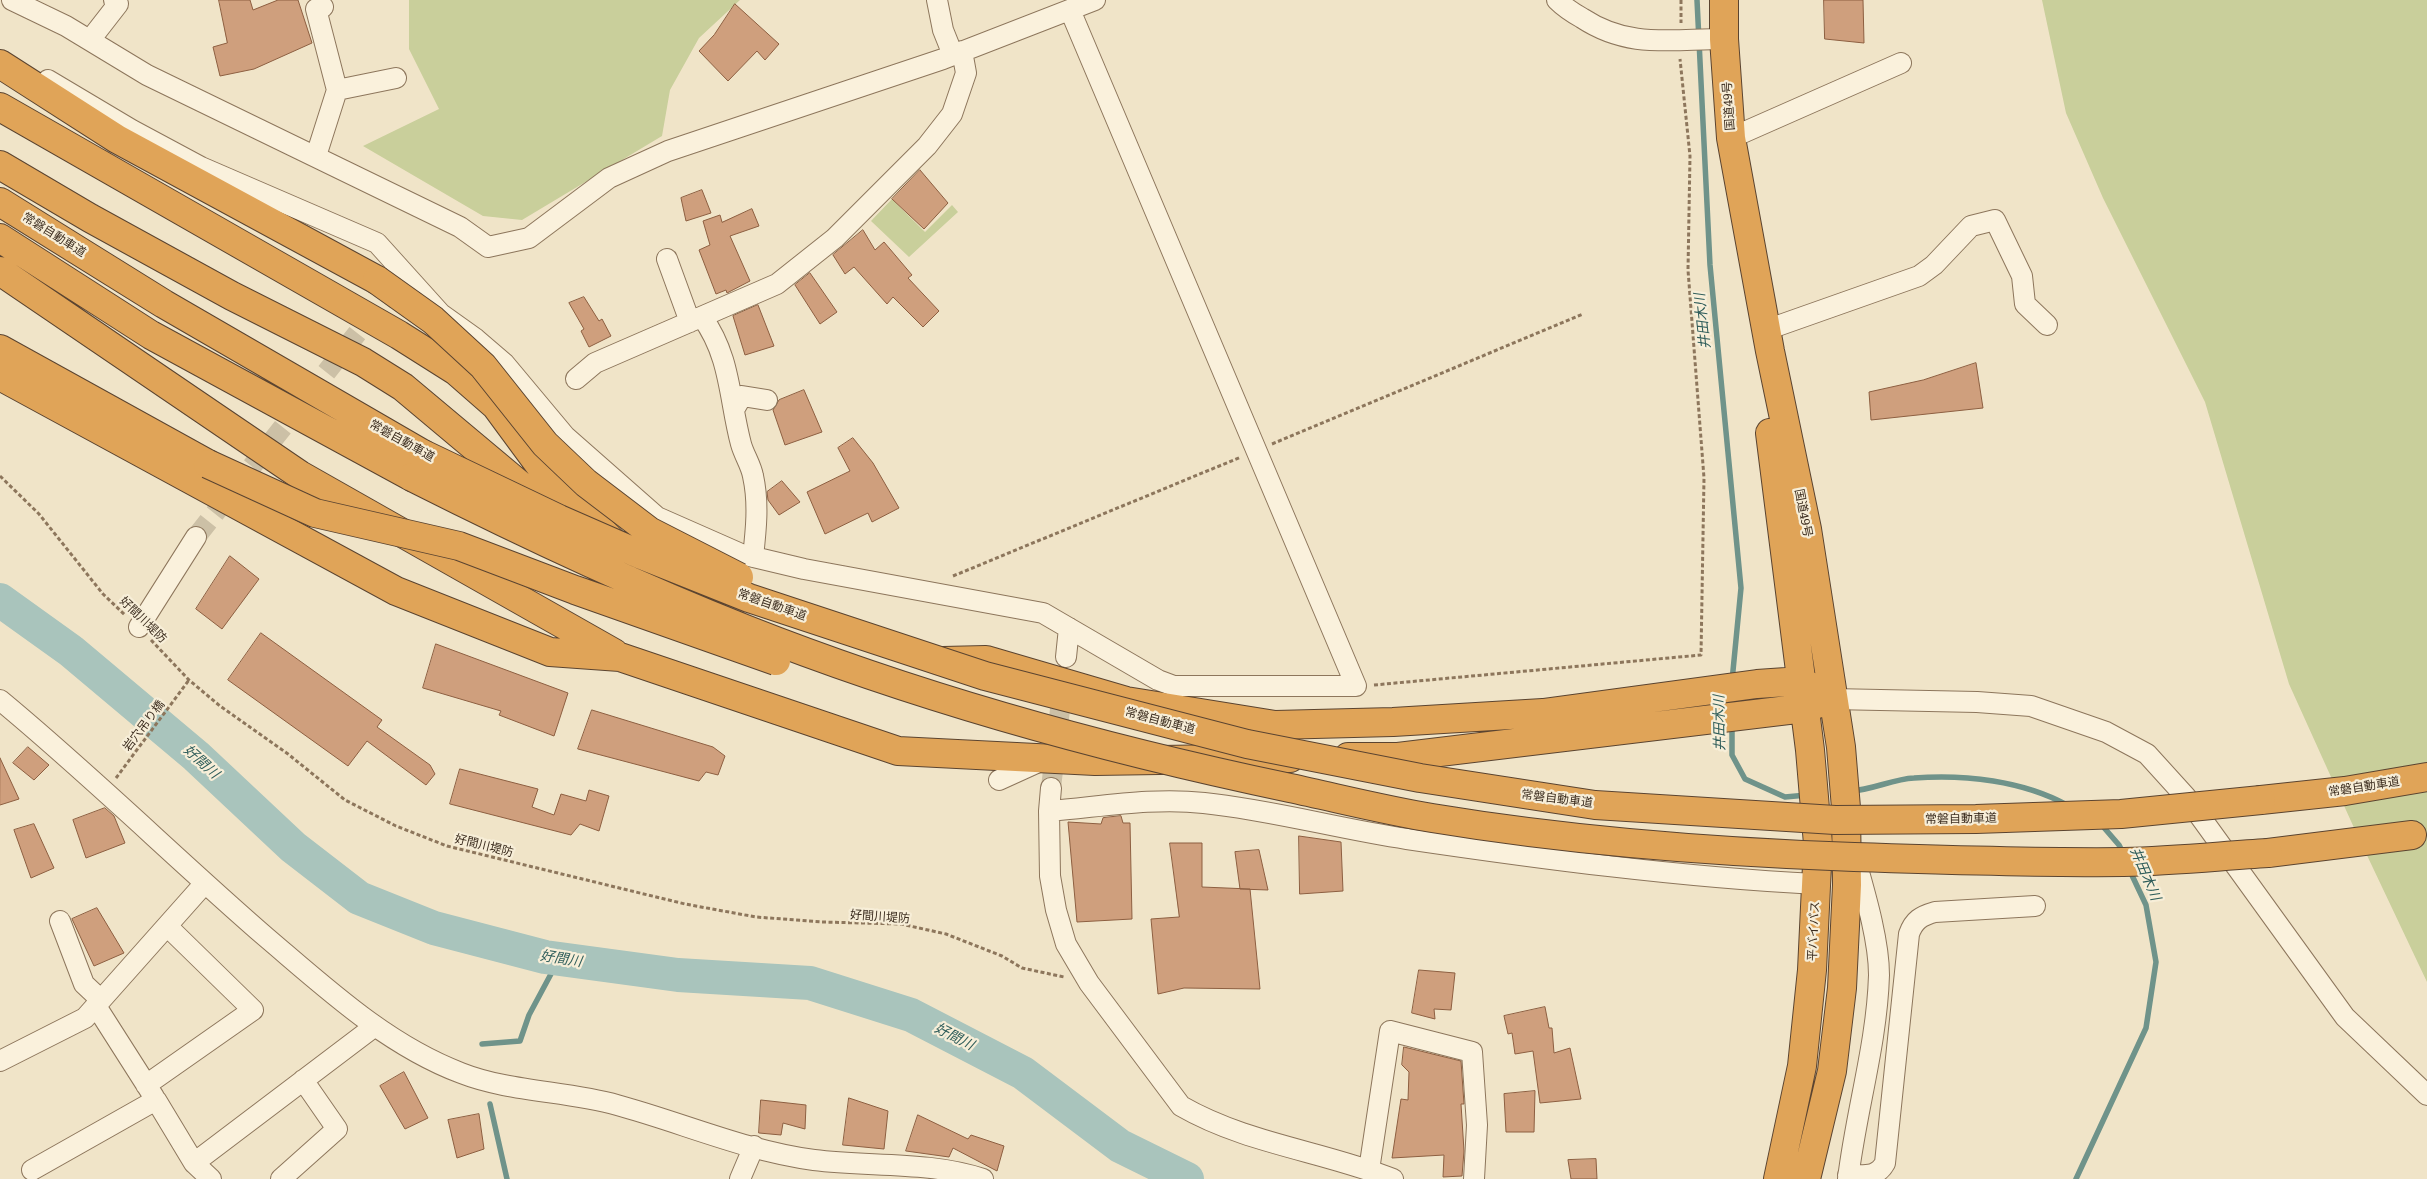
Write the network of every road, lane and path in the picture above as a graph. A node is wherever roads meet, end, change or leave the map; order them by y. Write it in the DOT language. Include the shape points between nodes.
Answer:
graph roads {
  1 [pos="12,0"];
  2 [pos="114,0"];
  3 [pos="937,0"];
  4 [pos="1095,0"];
  5 [pos="1557,0"];
  6 [pos="1724,0"];
  7 [pos="323,7"];
  8 [pos="1070,10"];
  9 [pos="1717,39"];
  10 [pos="90,40"];
  11 [pos="1681,41"];
  12 [pos="0,50"];
  13 [pos="958,53"];
  14 [pos="1901,63"];
  15 [pos="0,64"];
  16 [pos="396,78"];
  17 [pos="337,90"];
  18 [pos="0,107"];
  19 [pos="1731,138"];
  20 [pos="316,156"];
  21 [pos="0,165"];
  22 [pos="0,202"];
  23 [pos="0,238"];
  24 [pos="668,259"];
  25 [pos="0,271"];
  26 [pos="393,279"];
  27 [pos="696,320"];
  28 [pos="2047,325"];
  29 [pos="1766,330"];
  30 [pos="0,349"];
  31 [pos="0,376"];
  32 [pos="576,379"];
  33 [pos="767,400"];
  34 [pos="735,408"];
  35 [pos="418,465"];
  36 [pos="0,476"];
  37 [pos="196,537"];
  38 [pos="753,556"];
  39 [pos="629,558"];
  40 [pos="139,627"];
  41 [pos="1069,628"];
  42 [pos="889,644"];
  43 [pos="620,657"];
  44 [pos="1066,657"];
  45 [pos="189,680"];
  46 [pos="1801,681"];
  47 [pos="1356,686"];
  48 [pos="1832,698"];
  49 [pos="0,700"];
  50 [pos="1805,708"];
  51 [pos="1001,717"];
  52 [pos="1045,759"];
  53 [pos="2427,776"];
  54 [pos="999,780"];
  55 [pos="113,782"];
  56 [pos="1051,788"];
  57 [pos="1049,811"];
  58 [pos="1846,820"];
  59 [pos="2412,835"];
  60 [pos="205,883"];
  61 [pos="1816,884"];
  62 [pos="2035,906"];
  63 [pos="60,921"];
  64 [pos="167,926"];
  65 [pos="1089,983"];
  66 [pos="98,1003"];
  67 [pos="374,1026"];
  68 [pos="0,1061"];
  69 [pos="303,1080"];
  70 [pos="151,1093"];
  71 [pos="2427,1095"];
  72 [pos="754,1146"];
  73 [pos="194,1163"];
  74 [pos="32,1170"];
  75 [pos="1369,1170"];
  76 [pos="1848,1177"];
  77 [pos="212,1179"];
  78 [pos="282,1179"];
  79 [pos="740,1179"];
  80 [pos="983,1179"];
  81 [pos="1393,1179"];
  82 [pos="1474,1179"];
  83 [pos="1778,1179"];
  84 [pos="1806,1179"];
  1 -- 10 [label="street"];
  2 -- 10 [label="street" via="118,4"];
  3 -- 13 [label="street" via="943,30"];
  4 -- 8 [label="street"];
  5 -- 11 [label="street" via="1594,26 1620,37"];
  6 -- 9 [label="highway, 国道49号"];
  7 -- 17 [label="street" via="316,9"];
  8 -- 13 [label="street"];
  8 -- 47 [label="street"];
  9 -- 11 [label="street"];
  9 -- 19 [label="highway, 国道49号"];
  10 -- 20 [label="street" via="147,74"];
  11 -- 47 [label="path" via="1690,156 1688,270 1704,478 1701,655"];
  12 -- 26 [label="street" via="132,130 201,167 377,243"];
  13 -- 20 [label="street" via="668,151 610,178 529,238 488,246 460,227"];
  13 -- 27 [label="street" via="966,73 952,114 874,200 835,238 777,284"];
  14 -- 19 [label="street"];
  15 -- 26 [label="highway" via="117,139"];
  16 -- 17 [label="street"];
  17 -- 20 [label="street"];
  18 -- 39 [label="highway" via="399,335 456,371 496,406 549,478"];
  19 -- 29 [label="highway, 国道49号"];
  21 -- 39 [label="highway" via="232,296 363,362 403,387 588,543"];
  22 -- 35 [label="highway, 常磐自動車道"];
  23 -- 35 [label="highway, 常磐自動車道" via="151,334"];
  24 -- 27 [label="street"];
  25 -- 43 [label="highway" via="300,475"];
  26 -- 38 [label="street" via="476,338 504,363 565,436 657,517 741,554"];
  26 -- 42 [label="highway, bridge" via="483,366 545,444 586,483 649,530 749,583"];
  27 -- 32 [label="street" via="595,362"];
  27 -- 34 [label="street" via="715,335"];
  28 -- 29 [label="street" via="2025,304 2022,276 1995,220 1971,226 1919,276"];
  29 -- 46 [label="highway, 国道49号" via="1770,436"];
  29 -- 48 [label="highway, 国道49号" via="1807,530"];
  30 -- 51 [label="highway, bridge" via="208,464 315,514 460,546 778,661"];
  31 -- 43 [label="highway" via="396,591 550,652"];
  33 -- 34 [label="street" via="742,396"];
  34 -- 38 [label="street" via="741,444 753,476 758,517"];
  35 -- 42 [label="highway, 常磐自動車道, bridge" via="497,491 749,598"];
  35 -- 51 [label="highway, 常磐自動車道, bridge" via="575,557 745,629 842,665"];
  36 -- 40 [label="path, 好間川堤防" via="39,514 103,594"];
  37 -- 40 [label="street"];
  38 -- 41 [label="street" via="804,569 1027,609 1043,613"];
  39 -- 46 [label="highway" via="764,616 904,662 986,660 1126,701 1274,725 1393,722 1543,712"];
  40 -- 45 [label="path, 好間川堤防"];
  41 -- 44 [label="street"];
  41 -- 47 [label="street" via="1174,686"];
  42 -- 53 [label="highway, 常磐自動車道, bridge" via="986,676 1247,744 1420,778 1595,804 1835,820 1976,819 2121,814 2345,791"];
  43 -- 52 [label="highway" via="898,751"];
  45 -- 55 [label="path, 岩穴吊り橋"];
  45 -- 65 [label="path, 好間川堤防" via="345,800 396,826 447,846 685,904 756,917 901,924 946,934 1002,956 1022,968"];
  46 -- 48 [label="highway"];
  46 -- 50 [label="highway, 平バイパス"];
  48 -- 50 [label="highway"];
  48 -- 58 [label="highway" via="1841,747"];
  48 -- 71 [label="street" via="2030,706 2106,732 2147,754 2186,797 2345,1017"];
  49 -- 60 [label="street" via="70,759"];
  50 -- 52 [label="highway" via="1398,757"];
  50 -- 61 [label="highway, 平バイパス" via="1818,844"];
  51 -- 59 [label="highway, 常磐自動車道, bridge" via="1094,744 1207,771 1431,818 1595,839 1754,853 1979,861 2129,862 2268,853"];
  52 -- 54 [label="street"];
  56 -- 57 [label="street"];
  57 -- 61 [label="street" via="1149,802 1202,802 1394,837 1551,860 1646,872"];
  57 -- 65 [label="street" via="1050,876 1056,910 1066,944"];
  58 -- 76 [label="street" via="1869,913 1879,973"];
  58 -- 84 [label="highway" via="1842,988 1832,1071"];
  60 -- 64 [label="street"];
  60 -- 67 [label="street" via="322,986"];
  61 -- 83 [label="highway, 平バイパス" via="1812,970 1802,1066"];
  62 -- 76 [label="street" via="1935,912 1913,923 1909,934 1885,1163 1872,1175"];
  63 -- 66 [label="street" via="84,984"];
  64 -- 66 [label="street"];
  64 -- 70 [label="street" via="253,1010"];
  65 -- 75 [label="street" via="1181,1106 1201,1118 1240,1133"];
  66 -- 68 [label="street" via="85,1018"];
  66 -- 70 [label="street"];
  67 -- 69 [label="street"];
  67 -- 72 [label="street" via="405,1046 462,1074 616,1104 715,1137"];
  69 -- 73 [label="street"];
  69 -- 78 [label="street" via="337,1129"];
  70 -- 73 [label="street"];
  70 -- 74 [label="street"];
  72 -- 79 [label="street"];
  72 -- 80 [label="street" via="812,1160 930,1169"];
  73 -- 77 [label="street"];
  75 -- 81 [label="street"];
  75 -- 82 [label="street" via="1390,1031 1472,1052 1477,1125"];
}
